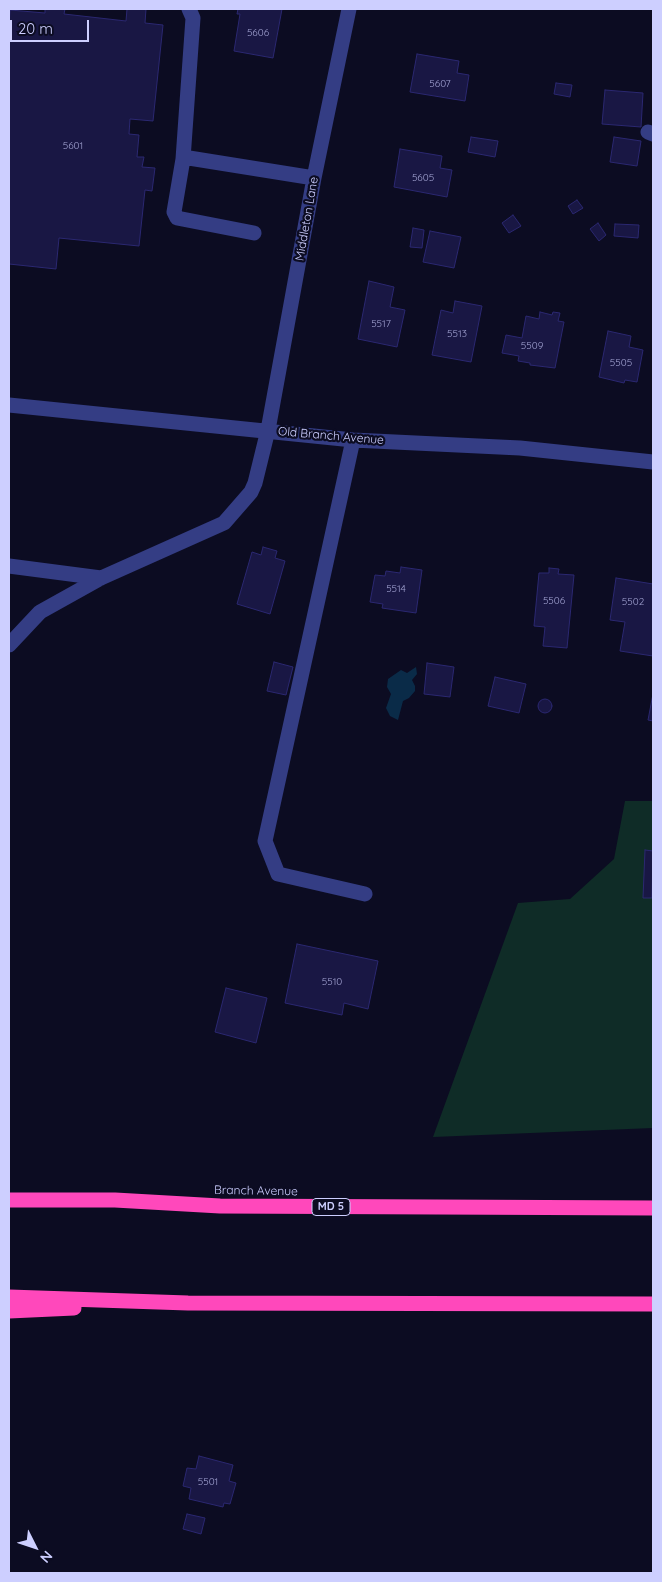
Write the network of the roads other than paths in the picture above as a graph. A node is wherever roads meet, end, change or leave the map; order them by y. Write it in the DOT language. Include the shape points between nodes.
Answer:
graph roads {
  1 [pos="189,9"];
  2 [pos="349,9"];
  3 [pos="183,160"];
  4 [pos="314,178"];
  5 [pos="254,232"];
  6 [pos="9,405"];
  7 [pos="268,430"];
  8 [pos="353,440"];
  9 [pos="653,462"];
  10 [pos="9,566"];
  11 [pos="101,578"];
  12 [pos="9,645"];
  13 [pos="365,894"];
  14 [pos="9,1200"];
  15 [pos="653,1208"];
  16 [pos="9,1298"];
  17 [pos="188,1303"];
  18 [pos="653,1306"];
  19 [pos="9,1312"];
  1 -- 3 [label="street" via="193,18"];
  2 -- 4 [label="street, Middleton Lane"];
  3 -- 4 [label="street" via="189,158"];
  3 -- 5 [label="street" via="174,212 177,218"];
  4 -- 7 [label="street, Middleton Lane"];
  6 -- 7 [label="street, Old Branch Avenue"];
  7 -- 8 [label="street, Old Branch Avenue"];
  7 -- 11 [label="street, Middleton Lane" via="251,492 224,523"];
  8 -- 9 [label="street, Old Branch Avenue" via="520,448"];
  8 -- 13 [label="street" via="265,841 278,874"];
  10 -- 11 [label="street"];
  11 -- 12 [label="street, Middleton Lane" via="40,612"];
  14 -- 15 [label="highway, Branch Avenue / MD 5" via="115,1200 220,1206"];
  16 -- 17 [label="highway"];
  17 -- 18 [label="highway"];
  17 -- 19 [label="highway"];
}
